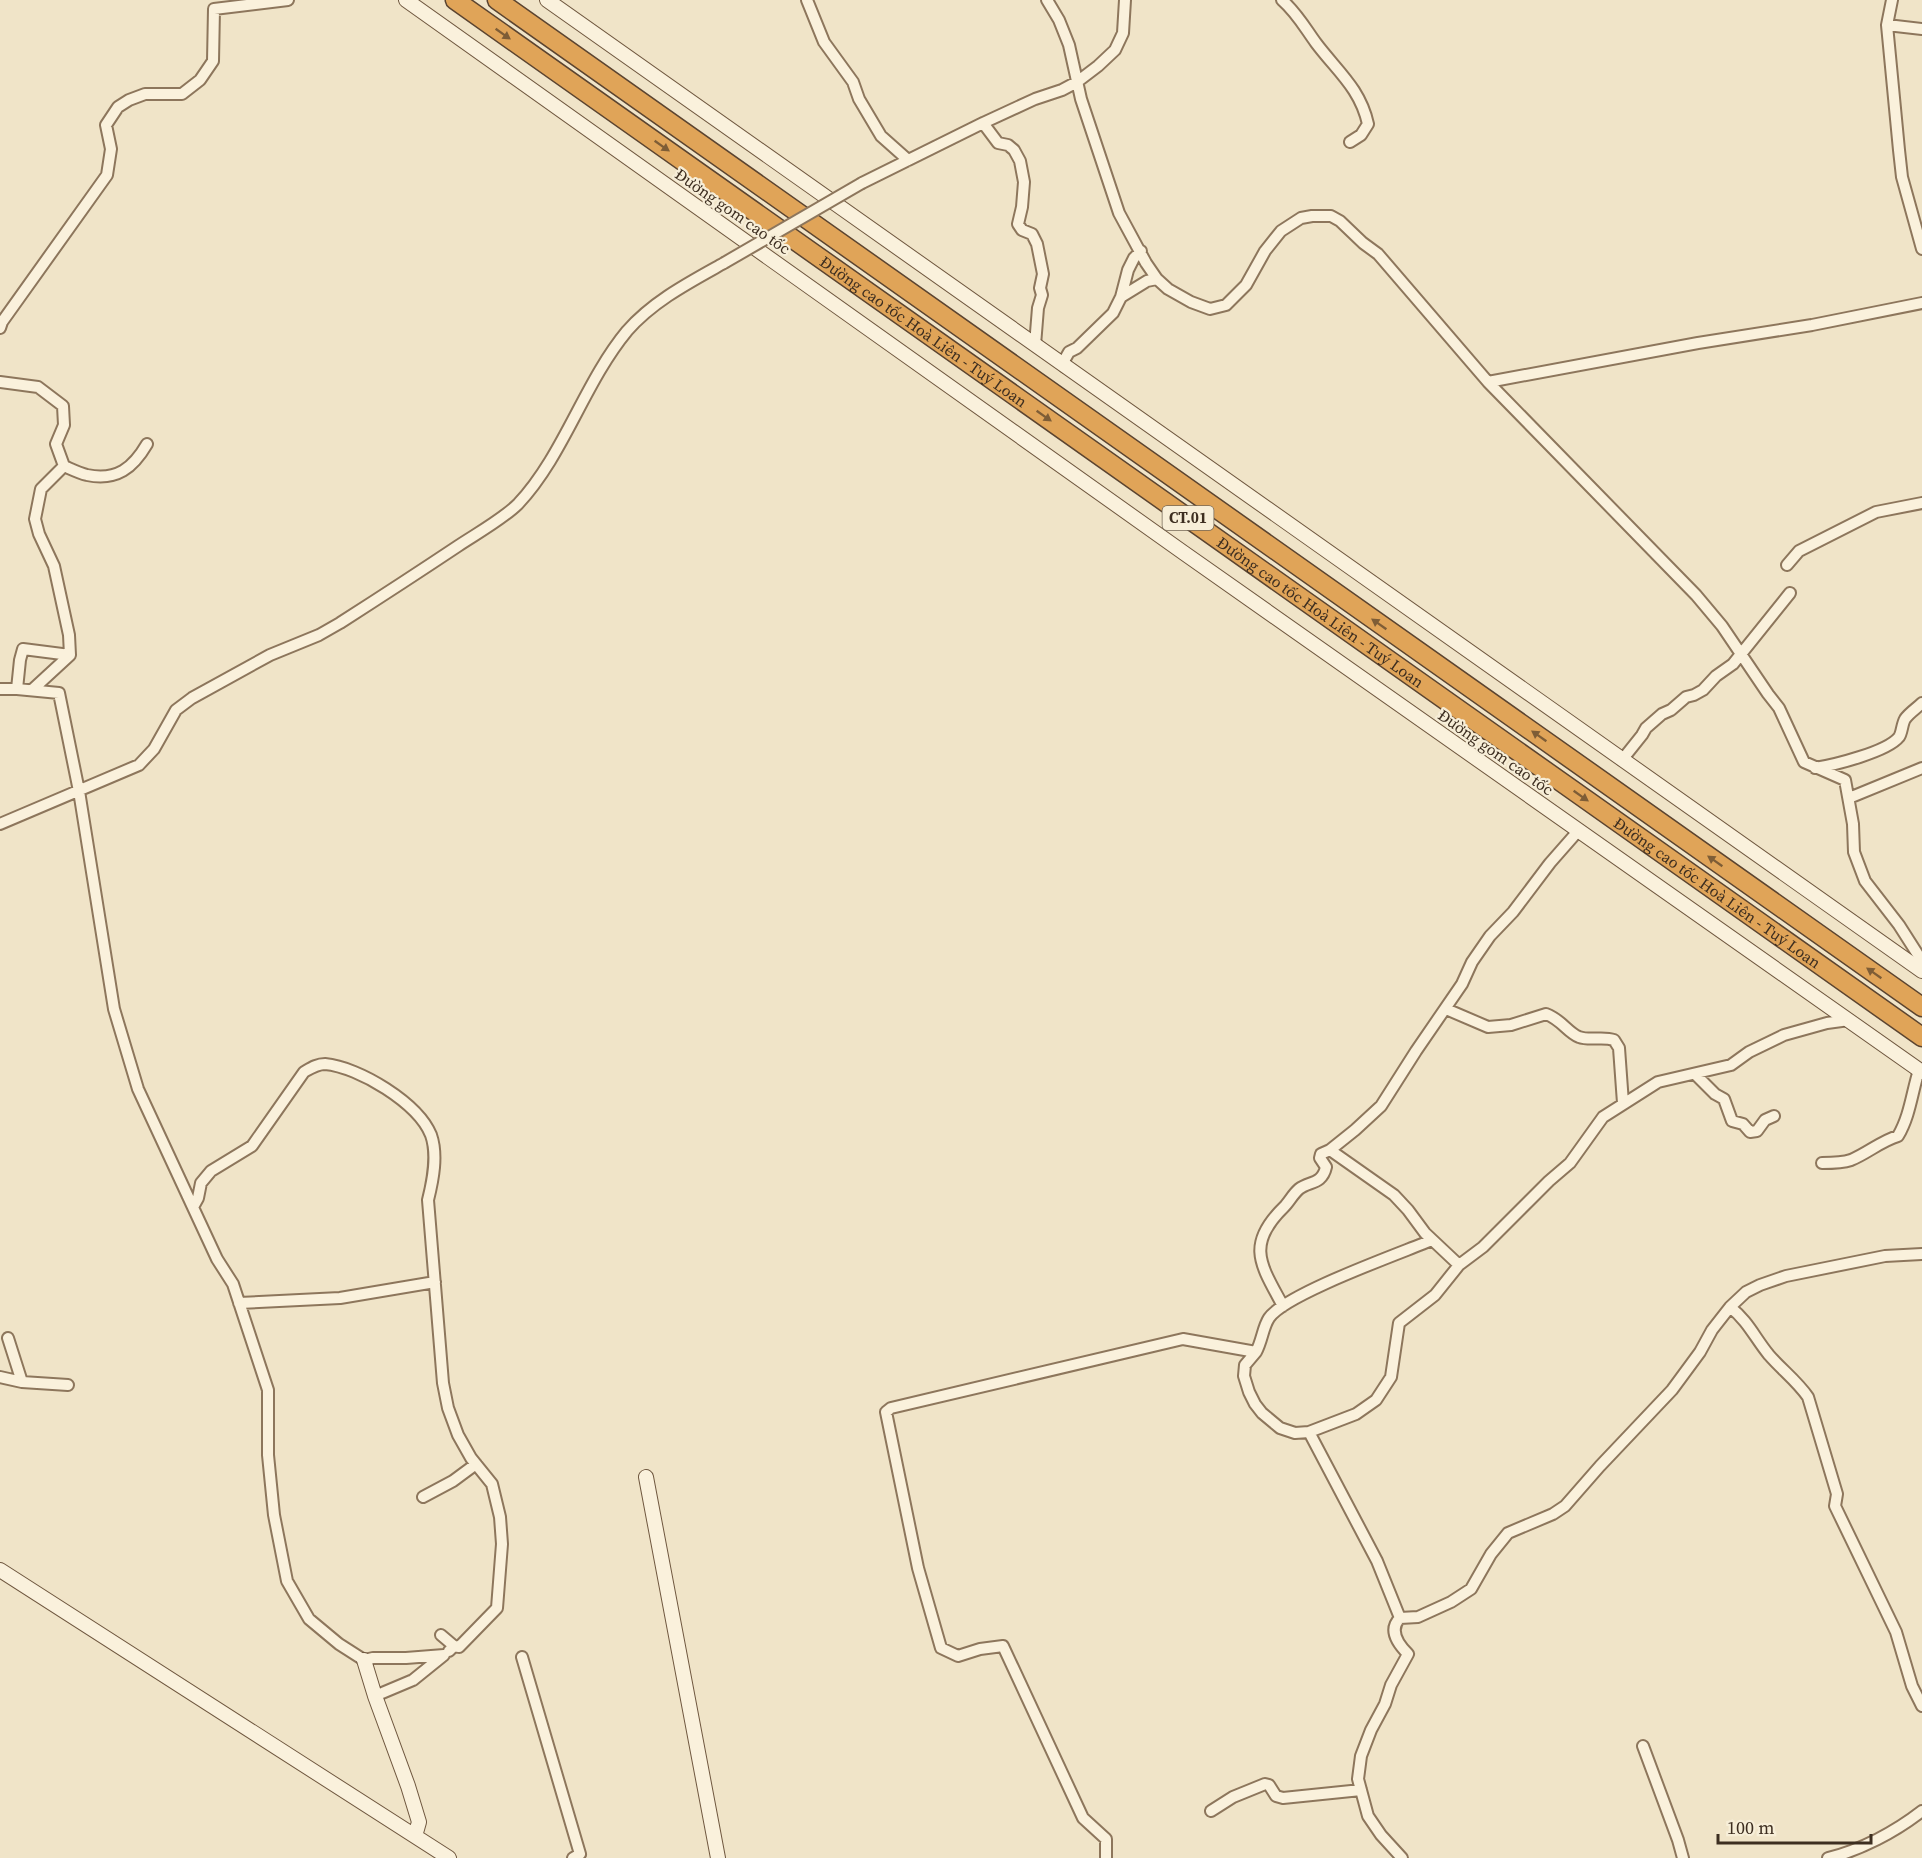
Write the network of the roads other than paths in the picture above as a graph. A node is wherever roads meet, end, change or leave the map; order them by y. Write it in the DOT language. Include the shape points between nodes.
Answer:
graph roads {
  1 [pos="288,0"];
  2 [pos="406,0"];
  3 [pos="455,0"];
  4 [pos="497,0"];
  5 [pos="547,0"];
  6 [pos="807,0"];
  7 [pos="1047,0"];
  8 [pos="1125,0"];
  9 [pos="1282,0"];
  10 [pos="1892,0"];
  11 [pos="1887,25"];
  12 [pos="1922,29"];
  13 [pos="1077,82"];
  14 [pos="983,123"];
  15 [pos="1350,142"];
  16 [pos="908,160"];
  17 [pos="1922,249"];
  18 [pos="1141,251"];
  19 [pos="1157,279"];
  20 [pos="1121,297"];
  21 [pos="1922,303"];
  22 [pos="0,328"];
  23 [pos="1035,345"];
  24 [pos="1065,367"];
  25 [pos="0,382"];
  26 [pos="1488,382"];
  27 [pos="147,444"];
  28 [pos="64,466"];
  29 [pos="1922,503"];
  30 [pos="1787,565"];
  31 [pos="1790,593"];
  32 [pos="1740,654"];
  33 [pos="70,655"];
  34 [pos="0,689"];
  35 [pos="17,689"];
  36 [pos="32,690"];
  37 [pos="1922,703"];
  38 [pos="1622,760"];
  39 [pos="1815,768"];
  40 [pos="1922,768"];
  41 [pos="79,791"];
  42 [pos="1849,798"];
  43 [pos="0,824"];
  44 [pos="1579,830"];
  45 [pos="1922,961"];
  46 [pos="1922,971"];
  47 [pos="1922,1007"];
  48 [pos="1446,1009"];
  49 [pos="1849,1020"];
  50 [pos="1922,1037"];
  51 [pos="1920,1071"];
  52 [pos="1695,1074"];
  53 [pos="1623,1103"];
  54 [pos="1774,1116"];
  55 [pos="1330,1150"];
  56 [pos="1822,1163"];
  57 [pos="193,1207"];
  58 [pos="1432,1240"];
  59 [pos="1922,1254"];
  60 [pos="1459,1265"];
  61 [pos="435,1282"];
  62 [pos="239,1303"];
  63 [pos="1283,1306"];
  64 [pos="1730,1307"];
  65 [pos="8,1338"];
  66 [pos="1256,1352"];
  67 [pos="0,1377"];
  68 [pos="22,1382"];
  69 [pos="68,1385"];
  70 [pos="1309,1432"];
  71 [pos="476,1464"];
  72 [pos="646,1477"];
  73 [pos="423,1497"];
  74 [pos="0,1570"];
  75 [pos="1400,1618"];
  76 [pos="441,1635"];
  77 [pos="454,1646"];
  78 [pos="444,1655"];
  79 [pos="522,1657"];
  80 [pos="364,1660"];
  81 [pos="375,1696"];
  82 [pos="1922,1706"];
  83 [pos="1643,1746"];
  84 [pos="1361,1790"];
  85 [pos="1211,1811"];
  86 [pos="1922,1811"];
  87 [pos="415,1836"];
  88 [pos="450,1858"];
  89 [pos="573,1858"];
  90 [pos="718,1858"];
  91 [pos="1106,1858"];
  92 [pos="1402,1858"];
  93 [pos="1683,1858"];
  94 [pos="1830,1858"];
  1 -- 22 [label="street" via="214,9 213,61 200,80 182,94 145,94 118,107 106,125 111,149 107,175"];
  2 -- 44 [label="main road, Đường gom cao tốc"];
  3 -- 50 [label="highway, Đường cao tốc Hoà Liên - Tuý Loan / CT.01, one-way"];
  47 -- 4 [label="highway, Đường cao tốc Hoà Liên - Tuý Loan / CT.01, one-way"];
  5 -- 23 [label="main road"];
  6 -- 16 [label="street" via="824,42 853,82 881,136"];
  7 -- 13 [label="street" via="1066,36"];
  8 -- 13 [label="street" via="1124,27 1115,50"];
  9 -- 15 [label="street" via="1357,94 1368,124"];
  10 -- 11 [label="street"];
  11 -- 12 [label="street"];
  11 -- 17 [label="street" via="1902,177"];
  13 -- 14 [label="street"];
  13 -- 18 [label="street" via="1119,213"];
  14 -- 16 [label="street"];
  14 -- 23 [label="street" via="998,143 1014,150 1020,161 1024,182 1018,224 1032,234 1037,244 1043,274"];
  16 -- 41 [label="street, bridge" via="686,284 646,313 602,366 543,472 517,505 320,635 270,655 192,698 176,710 154,749 139,765"];
  18 -- 19 [label="street"];
  18 -- 20 [label="street" via="1128,270"];
  19 -- 20 [label="street"];
  19 -- 26 [label="street" via="1191,302 1210,309 1226,305 1246,285 1281,231 1301,218 1331,216 1378,254"];
  20 -- 24 [label="street" via="1109,318 1069,352"];
  21 -- 26 [label="street"];
  23 -- 24 [label="main road"];
  24 -- 38 [label="main road"];
  25 -- 28 [label="street" via="38,387 63,406 64,425 56,444"];
  26 -- 32 [label="street" via="1696,595"];
  27 -- 28 [label="street" via="138,460 125,471 87,475"];
  28 -- 33 [label="street" via="41,489 34,519 54,566"];
  29 -- 30 [label="street" via="1876,512 1799,551"];
  31 -- 32 [label="street"];
  32 -- 38 [label="street" via="1703,690 1686,696 1646,728"];
  32 -- 39 [label="street" via="1779,708 1804,762"];
  33 -- 35 [label="street" via="23,649"];
  33 -- 36 [label="street"];
  34 -- 35 [label="street"];
  35 -- 36 [label="street"];
  36 -- 41 [label="street" via="59,693"];
  37 -- 39 [label="street" via="1905,720 1899,737 1885,746 1833,766"];
  38 -- 46 [label="main road"];
  39 -- 42 [label="street" via="1845,780"];
  40 -- 42 [label="street"];
  41 -- 43 [label="street"];
  41 -- 57 [label="street" via="114,1009 138,1089"];
  42 -- 45 [label="street" via="1854,852 1865,881"];
  44 -- 48 [label="street" via="1490,936"];
  44 -- 49 [label="main road, Đường gom cao tốc"];
  48 -- 53 [label="street" via="1488,1027 1511,1025 1546,1014 1580,1037 1614,1040 1619,1048"];
  48 -- 55 [label="street" via="1381,1106"];
  49 -- 51 [label="main road, Đường gom cao tốc"];
  49 -- 52 [label="street" via="1784,1035 1731,1065"];
  51 -- 56 [label="street" via="1898,1136 1850,1160"];
  52 -- 53 [label="street" via="1658,1082"];
  52 -- 54 [label="street" via="1724,1099 1732,1121 1743,1124 1750,1132 1757,1131"];
  53 -- 60 [label="street" via="1603,1117 1570,1163"];
  55 -- 58 [label="street" via="1394,1195"];
  55 -- 63 [label="street" via="1320,1155 1326,1167 1323,1175 1300,1188 1276,1213 1262,1237 1261,1263"];
  57 -- 61 [label="street" via="201,1183 211,1171 252,1146 304,1072 324,1064 346,1069 377,1083 403,1102 418,1114 431,1136 433,1183 428,1200"];
  57 -- 62 [label="street"];
  58 -- 60 [label="street"];
  58 -- 63 [label="street" via="1318,1287"];
  59 -- 64 [label="street" via="1885,1256 1786,1276 1753,1289"];
  60 -- 70 [label="street" via="1435,1295 1399,1323 1391,1377 1376,1400 1356,1414"];
  61 -- 62 [label="street" via="340,1298"];
  61 -- 71 [label="street" via="448,1408 458,1435"];
  62 -- 80 [label="street" via="267,1390 274,1515 287,1581 309,1618"];
  63 -- 66 [label="street" via="1269,1317"];
  64 -- 75 [label="street" via="1672,1390 1565,1506 1508,1533 1471,1589 1418,1617"];
  64 -- 82 [label="street" via="1808,1397 1837,1494 1835,1506 1896,1632"];
  65 -- 68 [label="street"];
  66 -- 70 [label="street" via="1245,1365 1244,1376 1255,1404 1280,1428"];
  66 -- 91 [label="street" via="1183,1339 886,1412 918,1568 941,1648 958,1656 1003,1646 1083,1818 1106,1839"];
  67 -- 68 [label="street"];
  68 -- 69 [label="street"];
  70 -- 75 [label="street" via="1377,1561"];
  71 -- 73 [label="street"];
  71 -- 77 [label="street" via="492,1484 500,1517 497,1608 459,1647"];
  72 -- 90 [label="main road"];
  74 -- 87 [label="main road"];
  75 -- 84 [label="street" via="1395,1623 1396,1639 1408,1654 1361,1756"];
  76 -- 77 [label="street"];
  77 -- 78 [label="street"];
  78 -- 80 [label="street"];
  78 -- 81 [label="street" via="413,1680"];
  79 -- 89 [label="street" via="580,1854"];
  80 -- 81 [label="main road"];
  81 -- 87 [label="main road" via="419,1822"];
  83 -- 93 [label="street"];
  84 -- 85 [label="street" via="1283,1798 1265,1784"];
  84 -- 92 [label="street" via="1368,1816"];
  86 -- 94 [label="street" via="1876,1839"];
  87 -- 88 [label="main road"];
}
